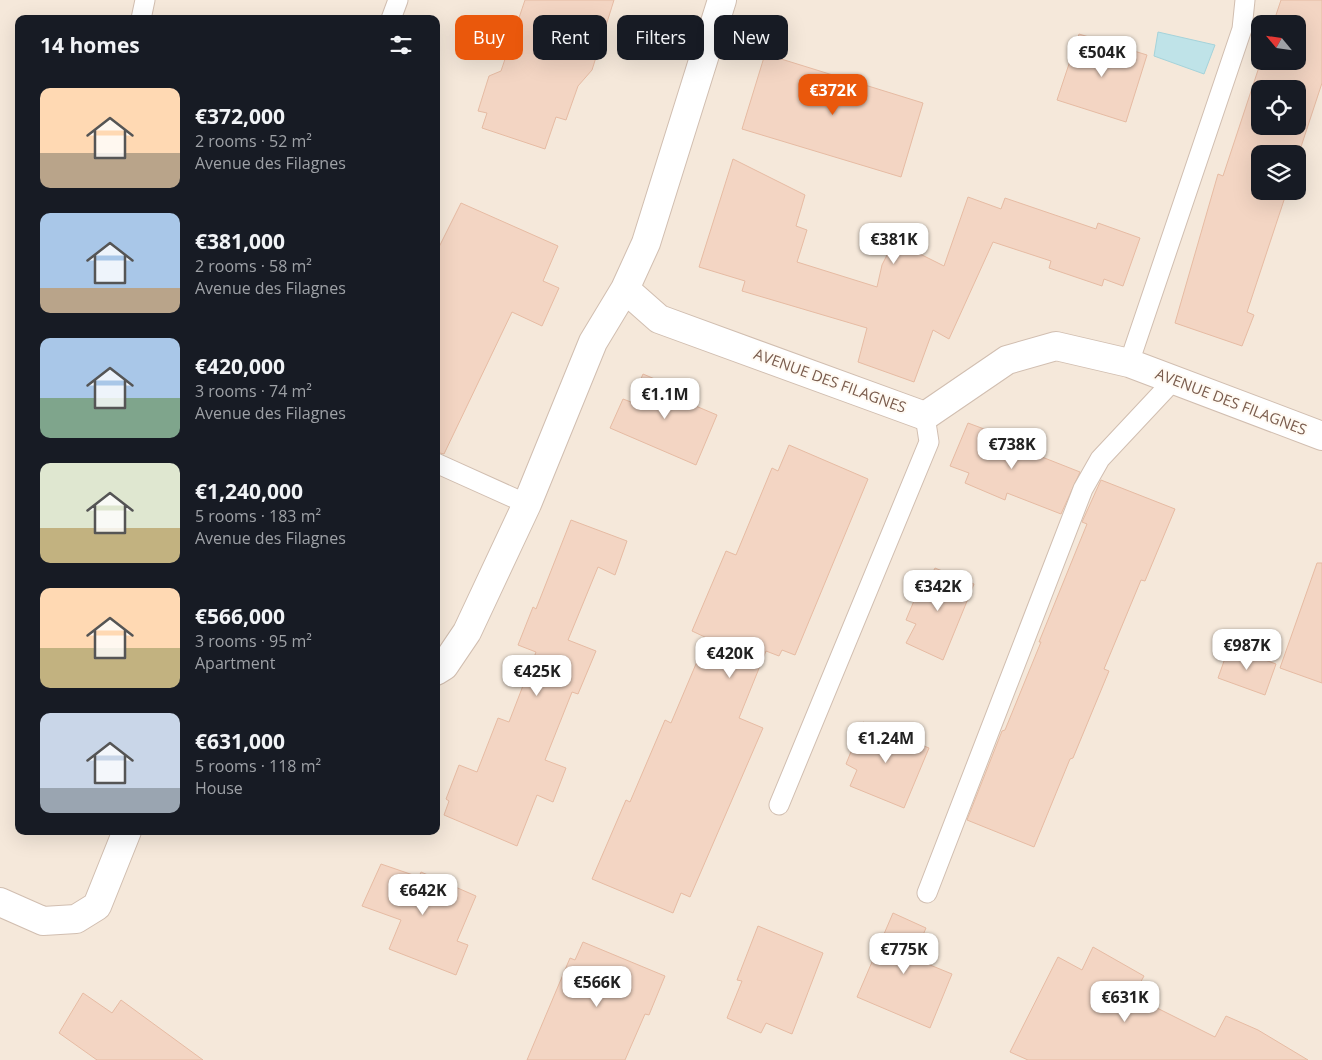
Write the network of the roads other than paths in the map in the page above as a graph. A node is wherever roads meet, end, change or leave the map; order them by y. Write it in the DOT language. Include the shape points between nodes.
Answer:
graph roads {
  1 [pos="146,0"];
  2 [pos="398,0"];
  3 [pos="722,0"];
  4 [pos="1245,0"];
  5 [pos="142,15"];
  6 [pos="392,15"];
  7 [pos="625,290"];
  8 [pos="1129,363"];
  9 [pos="1173,381"];
  10 [pos="925,416"];
  11 [pos="1322,436"];
  12 [pos="440,465"];
  13 [pos="527,504"];
  14 [pos="440,669"];
  15 [pos="778,805"];
  16 [pos="125,835"];
  17 [pos="927,893"];
  18 [pos="0,902"];
  1 -- 5 [label="lane"];
  2 -- 6 [label="lane"];
  3 -- 7 [label="street" via="646,243"];
  4 -- 8 [label="lane" via="1242,29"];
  7 -- 10 [label="street, AVENUE DES FILAGNES" via="659,319"];
  7 -- 13 [label="street" via="593,342"];
  8 -- 9 [label="street, AVENUE DES FILAGNES"];
  8 -- 10 [label="street, AVENUE DES FILAGNES" via="1056,346 1007,360"];
  9 -- 11 [label="street, AVENUE DES FILAGNES"];
  9 -- 17 [label="lane" via="1100,459 1083,489"];
  10 -- 15 [label="lane" via="929,442"];
  12 -- 13 [label="lane"];
  13 -- 14 [label="street" via="468,632"];
  16 -- 18 [label="street" via="97,906 76,920 43,922"];
}
